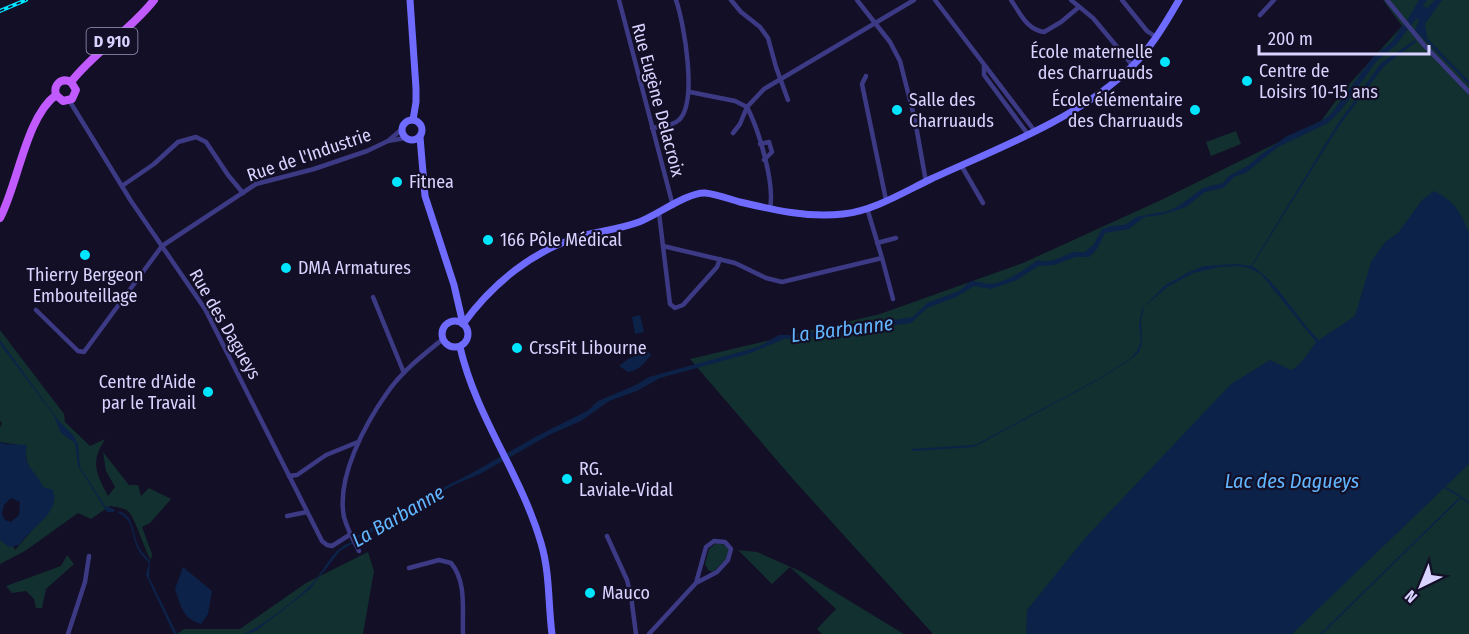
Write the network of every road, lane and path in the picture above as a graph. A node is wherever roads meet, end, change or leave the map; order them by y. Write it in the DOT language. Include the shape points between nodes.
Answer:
graph roads {
  1 [pos="154,0"];
  2 [pos="410,0"];
  3 [pos="619,0"];
  4 [pos="676,0"];
  5 [pos="731,0"];
  6 [pos="856,0"];
  7 [pos="914,0"];
  8 [pos="935,0"];
  9 [pos="1011,0"];
  10 [pos="1071,0"];
  11 [pos="1122,0"];
  12 [pos="1179,0"];
  13 [pos="1274,0"];
  14 [pos="1387,0"];
  15 [pos="1079,7"];
  16 [pos="1260,15"];
  17 [pos="873,22"];
  18 [pos="1156,38"];
  19 [pos="1133,66"];
  20 [pos="866,76"];
  21 [pos="780,79"];
  22 [pos="71,82"];
  23 [pos="690,92"];
  24 [pos="1469,92"];
  25 [pos="56,95"];
  26 [pos="69,100"];
  27 [pos="788,100"];
  28 [pos="747,107"];
  29 [pos="413,120"];
  30 [pos="652,128"];
  31 [pos="402,129"];
  32 [pos="1030,132"];
  33 [pos="733,133"];
  34 [pos="420,137"];
  35 [pos="408,139"];
  36 [pos="388,141"];
  37 [pos="760,144"];
  38 [pos="421,159"];
  39 [pos="764,160"];
  40 [pos="962,165"];
  41 [pos="926,182"];
  42 [pos="122,186"];
  43 [pos="243,193"];
  44 [pos="886,200"];
  45 [pos="983,202"];
  46 [pos="673,206"];
  47 [pos="770,208"];
  48 [pos="867,208"];
  49 [pos="659,213"];
  50 [pos="0,218"];
  51 [pos="896,238"];
  52 [pos="877,243"];
  53 [pos="162,246"];
  54 [pos="663,246"];
  55 [pos="882,258"];
  56 [pos="720,259"];
  57 [pos="373,297"];
  58 [pos="893,299"];
  59 [pos="36,309"];
  60 [pos="459,309"];
  61 [pos="471,312"];
  62 [pos="453,321"];
  63 [pos="463,324"];
  64 [pos="442,339"];
  65 [pos="460,347"];
  66 [pos="404,373"];
  67 [pos="358,442"];
  68 [pos="289,476"];
  69 [pos="307,512"];
  70 [pos="287,516"];
  71 [pos="351,534"];
  72 [pos="607,536"];
  73 [pos="359,551"];
  74 [pos="89,556"];
  75 [pos="702,563"];
  76 [pos="409,568"];
  77 [pos="711,576"];
  78 [pos="696,584"];
  79 [pos="551,632"];
  80 [pos="68,634"];
  81 [pos="463,634"];
  82 [pos="636,634"];
  83 [pos="649,634"];
  1 -- 22 [label="main road, D 910"];
  2 -- 29 [label="street" via="416,95"];
  3 -- 30 [label="street, Rue Eugène Delacroix"];
  4 -- 23 [label="street" via="684,31"];
  5 -- 21 [label="street" via="768,38"];
  6 -- 17 [label="street"];
  7 -- 17 [label="street"];
  8 -- 32 [label="street" via="984,66 984,75"];
  9 -- 15 [label="street" via="1027,23 1044,32"];
  10 -- 15 [label="street"];
  11 -- 18 [label="street"];
  12 -- 18 [label="street"];
  13 -- 16 [label="street"];
  14 -- 24 [label="street"];
  15 -- 19 [label="street"];
  17 -- 21 [label="street"];
  17 -- 41 [label="street" via="900,61"];
  18 -- 19 [label="street"];
  19 -- 32 [label="street" via="1098,95"];
  20 -- 44 [label="street" via="862,84"];
  21 -- 27 [label="street"];
  21 -- 28 [label="street"];
  22 -- 25 [label="main road" via="58,82"];
  22 -- 26 [label="main road" via="76,90"];
  23 -- 28 [label="street"];
  23 -- 30 [label="street" via="677,122"];
  25 -- 26 [label="main road"];
  25 -- 50 [label="main road" via="36,120"];
  26 -- 42 [label="street, Rue des Dagueys"];
  28 -- 33 [label="street"];
  28 -- 37 [label="street"];
  29 -- 31 [label="street" via="405,122"];
  29 -- 34 [label="street" via="422,126"];
  30 -- 46 [label="street, Rue Eugène Delacroix"];
  31 -- 35 [label="street"];
  31 -- 36 [label="street, Rue de l'Industrie"];
  32 -- 40 [label="street"];
  34 -- 35 [label="street"];
  34 -- 38 [label="street"];
  35 -- 36 [label="street, Rue de l'Industrie"];
  35 -- 38 [label="street"];
  36 -- 43 [label="street, Rue de l'Industrie" via="314,169 256,184"];
  37 -- 39 [label="street"];
  37 -- 39 [label="street" via="770,142 772,152"];
  38 -- 60 [label="street" via="425,196"];
  39 -- 47 [label="street" via="772,196"];
  40 -- 41 [label="street"];
  40 -- 45 [label="street"];
  41 -- 44 [label="street"];
  42 -- 43 [label="street" via="178,142 196,137 206,142"];
  42 -- 53 [label="street, Rue des Dagueys"];
  43 -- 53 [label="street, Rue de l'Industrie"];
  44 -- 48 [label="street"];
  46 -- 47 [label="street" via="691,195 704,193"];
  46 -- 49 [label="street"];
  47 -- 48 [label="street" via="815,216"];
  48 -- 52 [label="street"];
  49 -- 54 [label="street"];
  49 -- 61 [label="street" via="547,249 507,276"];
  51 -- 52 [label="street"];
  52 -- 55 [label="street"];
  53 -- 59 [label="street, Rue de l'Industrie" via="84,352 78,351"];
  53 -- 68 [label="street, Rue des Dagueys" via="205,309"];
  54 -- 56 [label="street"];
  54 -- 56 [label="street" via="670,304 675,308 690,298"];
  55 -- 56 [label="street" via="782,282"];
  55 -- 58 [label="street"];
  57 -- 66 [label="street"];
  60 -- 61 [label="street"];
  60 -- 62 [label="street"];
  60 -- 63 [label="street"];
  61 -- 63 [label="street"];
  62 -- 63 [label="street"];
  62 -- 64 [label="street" via="444,327"];
  63 -- 65 [label="street" via="469,334"];
  64 -- 65 [label="street" via="450,347"];
  64 -- 66 [label="street"];
  65 -- 79 [label="street" via="481,411 513,472 541,543"];
  66 -- 67 [label="street" via="387,393"];
  67 -- 68 [label="street"];
  67 -- 71 [label="street" via="344,489 344,517"];
  68 -- 69 [label="street, Rue des Dagueys"];
  69 -- 70 [label="street"];
  69 -- 71 [label="street, Rue des Dagueys" via="327,545"];
  71 -- 73 [label="street"];
  72 -- 82 [label="street" via="627,580"];
  74 -- 80 [label="street"];
  75 -- 77 [label="street"];
  75 -- 77 [label="street" via="706,547 714,541 728,544 730,556"];
  75 -- 78 [label="street"];
  76 -- 81 [label="street" via="439,560 451,562 462,582"];
  77 -- 78 [label="street"];
  78 -- 83 [label="street"];
}
